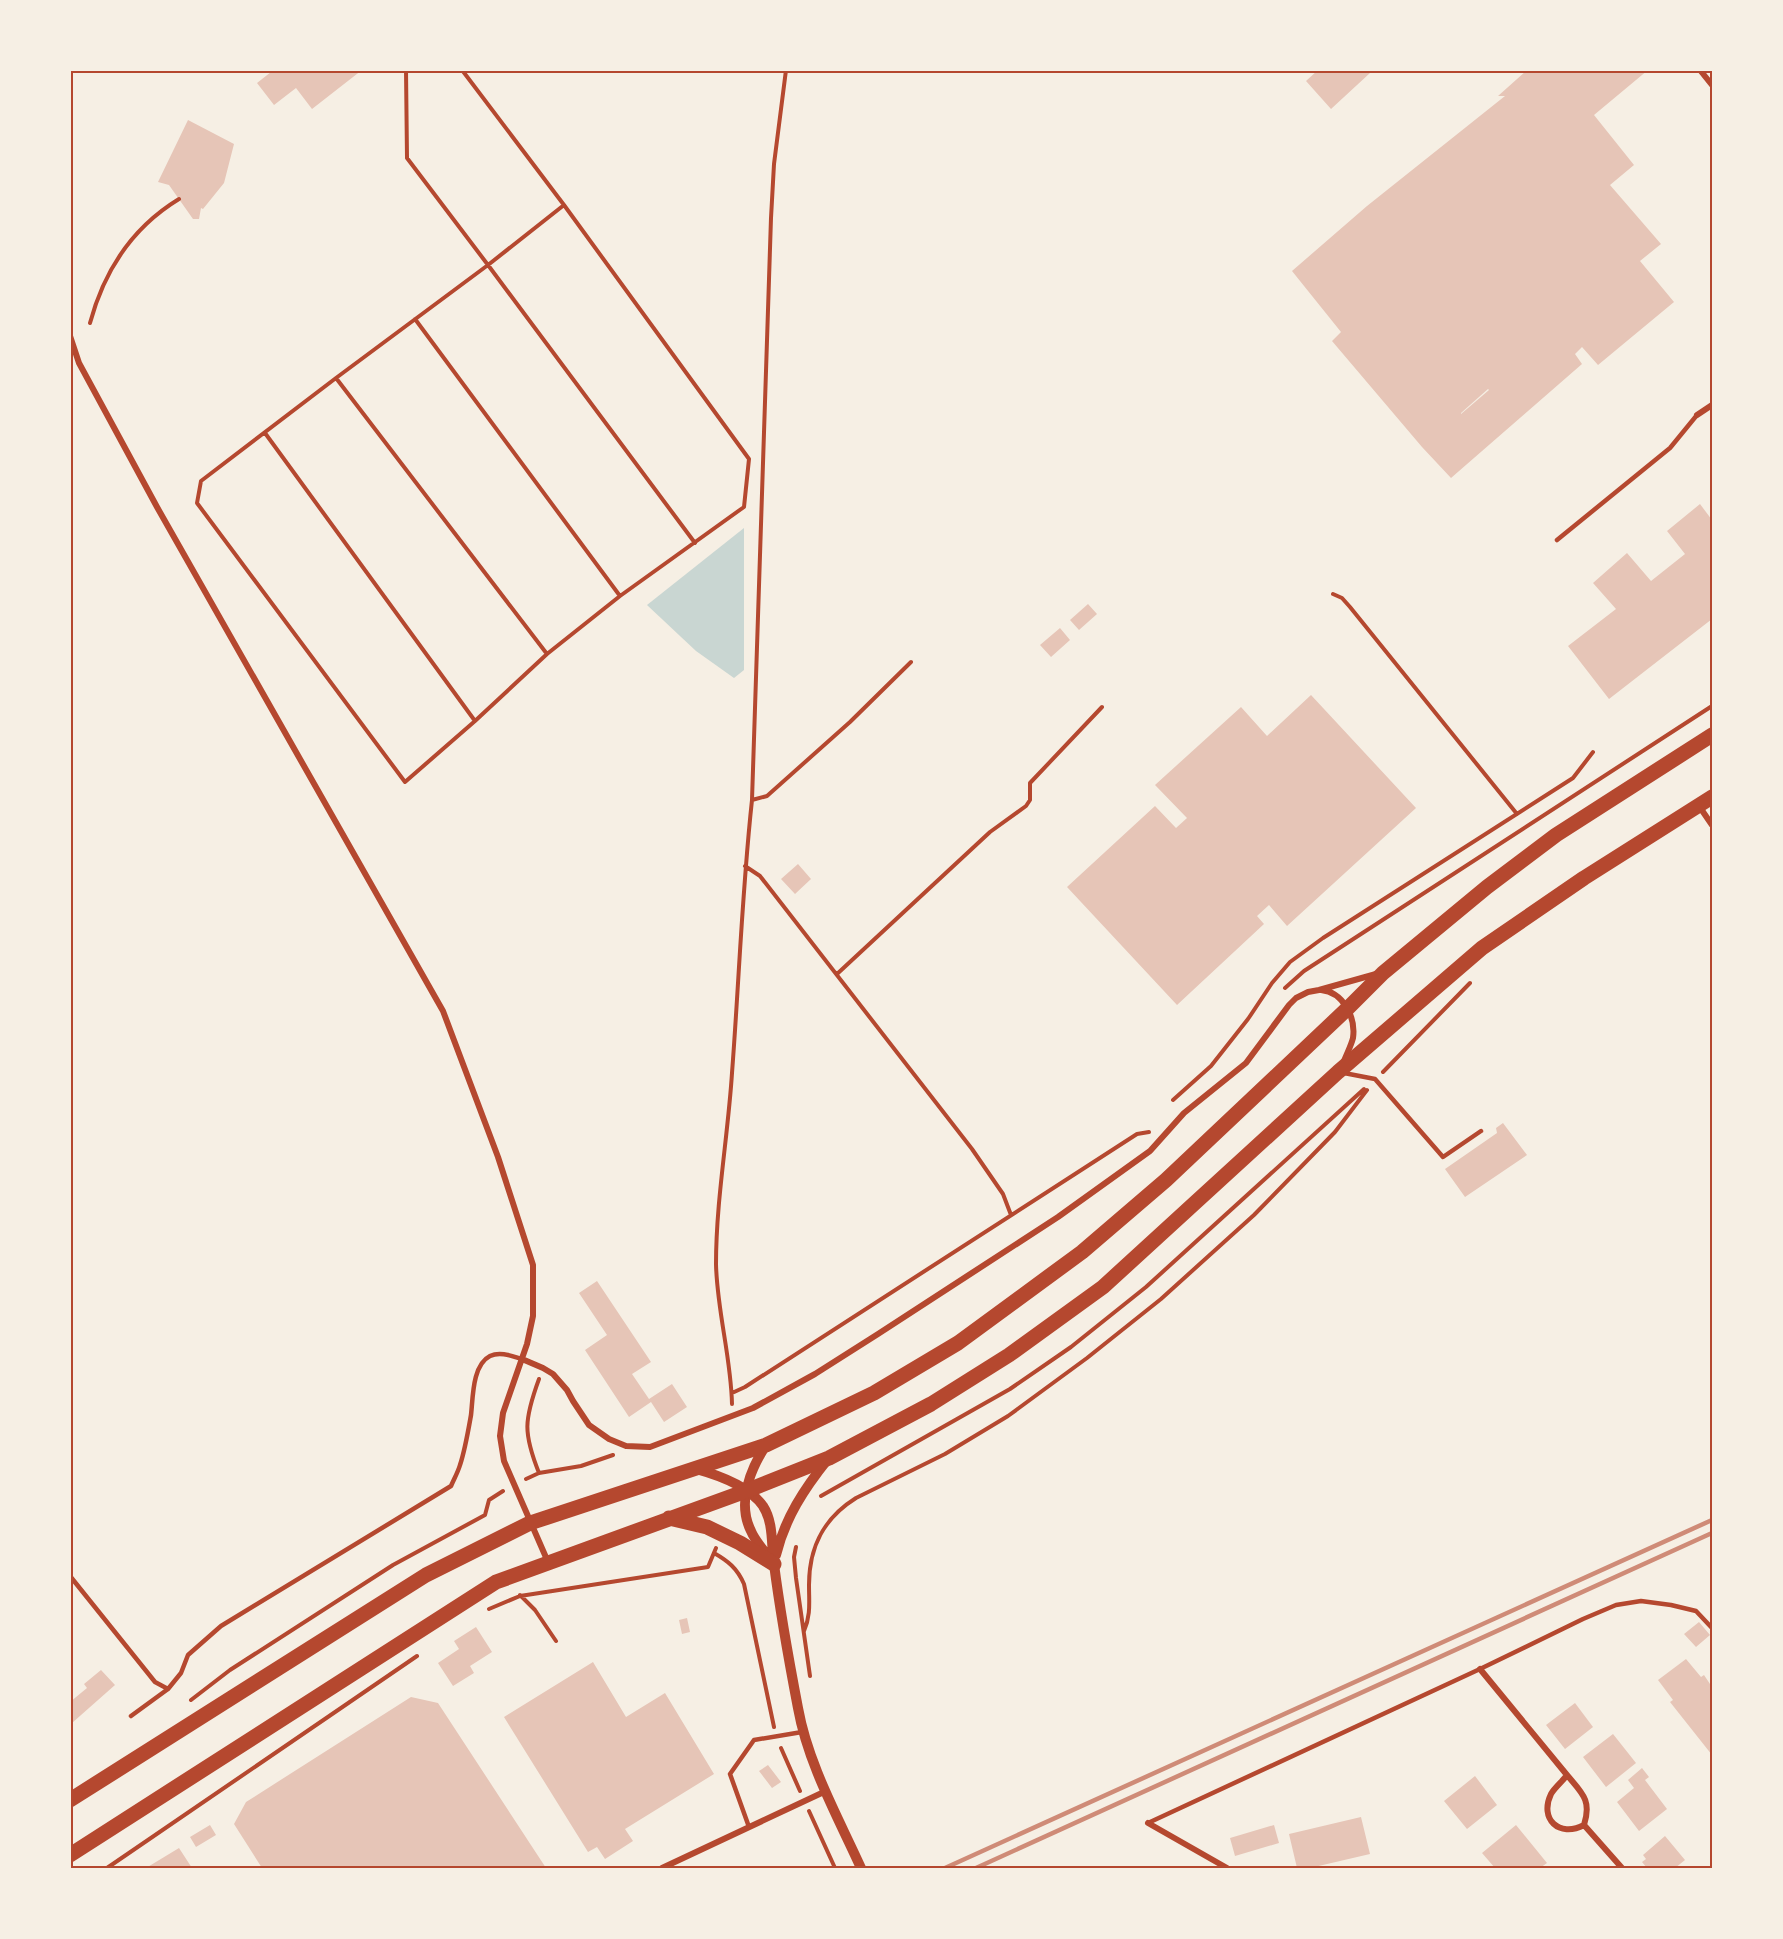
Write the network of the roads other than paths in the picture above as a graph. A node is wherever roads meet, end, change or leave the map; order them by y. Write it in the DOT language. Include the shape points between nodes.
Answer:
graph roads {
  1 [pos="1700,70"];
  2 [pos="1713,85"];
  3 [pos="70,336"];
  4 [pos="1713,405"];
  5 [pos="1697,415"];
  6 [pos="1557,540"];
  7 [pos="1713,735"];
  8 [pos="1713,796"];
  9 [pos="1698,806"];
  10 [pos="1713,825"];
  11 [pos="1383,973"];
  12 [pos="1319,990"];
  13 [pos="1348,1008"];
  14 [pos="1338,1072"];
  15 [pos="1481,1131"];
  16 [pos="522,1359"];
  17 [pos="766,1445"];
  18 [pos="829,1458"];
  19 [pos="696,1469"];
  20 [pos="746,1491"];
  21 [pos="669,1518"];
  22 [pos="530,1523"];
  23 [pos="548,1562"];
  24 [pos="774,1564"];
  25 [pos="70,1576"];
  26 [pos="1713,1628"];
  27 [pos="1480,1669"];
  28 [pos="168,1689"];
  29 [pos="131,1716"];
  30 [pos="805,1732"];
  31 [pos="1567,1775"];
  32 [pos="826,1791"];
  33 [pos="70,1800"];
  34 [pos="1148,1823"];
  35 [pos="1584,1825"];
  36 [pos="749,1827"];
  37 [pos="70,1855"];
  38 [pos="662,1869"];
  39 [pos="861,1869"];
  40 [pos="1227,1869"];
  41 [pos="1622,1869"];
  1 -- 2 [label="street"];
  3 -- 16 [label="street" via="79,363 158,507 443,1011 498,1157 533,1265 533,1316"];
  4 -- 5 [label="street"];
  5 -- 6 [label="lane" via="1670,448"];
  7 -- 11 [label="main road" via="1556,835"];
  8 -- 9 [label="main road"];
  9 -- 10 [label="street"];
  9 -- 14 [label="main road" via="1482,948"];
  11 -- 12 [label="street"];
  11 -- 13 [label="main road"];
  12 -- 13 [label="street" via="1331,993"];
  12 -- 16 [label="street" via="1288,1005 1246,1063 1184,1113 1150,1151 1058,1217 815,1374 753,1408 650,1448 626,1446 589,1425 561,1381"];
  13 -- 14 [label="street" via="1353,1035"];
  13 -- 17 [label="main road" via="1166,1180 1082,1252 958,1343 874,1393"];
  14 -- 15 [label="lane" via="1375,1079 1443,1156"];
  14 -- 18 [label="main road" via="1102,1287 1009,1355 931,1404"];
  16 -- 22 [label="street" via="503,1413 500,1436 504,1461"];
  16 -- 28 [label="lane" via="497,1354 485,1359 473,1389 460,1466 451,1486 221,1626 188,1655 181,1673"];
  17 -- 19 [label="main road"];
  17 -- 20 [label="street"];
  18 -- 20 [label="main road"];
  18 -- 24 [label="street" via="794,1506"];
  19 -- 20 [label="street"];
  19 -- 22 [label="main road"];
  20 -- 21 [label="main road"];
  20 -- 24 [label="street" via="744,1511 751,1533"];
  20 -- 24 [label="street" via="766,1512"];
  21 -- 23 [label="main road"];
  21 -- 24 [label="main road" via="707,1527"];
  22 -- 23 [label="street"];
  22 -- 33 [label="main road" via="426,1575"];
  23 -- 37 [label="main road" via="496,1582"];
  24 -- 30 [label="street"];
  25 -- 28 [label="lane" via="154,1682"];
  26 -- 27 [label="lane" via="1696,1611 1671,1605 1641,1601 1616,1605"];
  27 -- 31 [label="street"];
  27 -- 34 [label="lane"];
  28 -- 29 [label="lane"];
  30 -- 32 [label="street"];
  30 -- 36 [label="lane" via="754,1740 730,1774"];
  31 -- 35 [label="street" via="1588,1806"];
  31 -- 35 [label="street" via="1551,1794 1548,1813 1553,1823 1564,1830"];
  32 -- 36 [label="street"];
  32 -- 39 [label="street"];
  34 -- 40 [label="street"];
  35 -- 41 [label="street"];
  36 -- 38 [label="street"];
}
